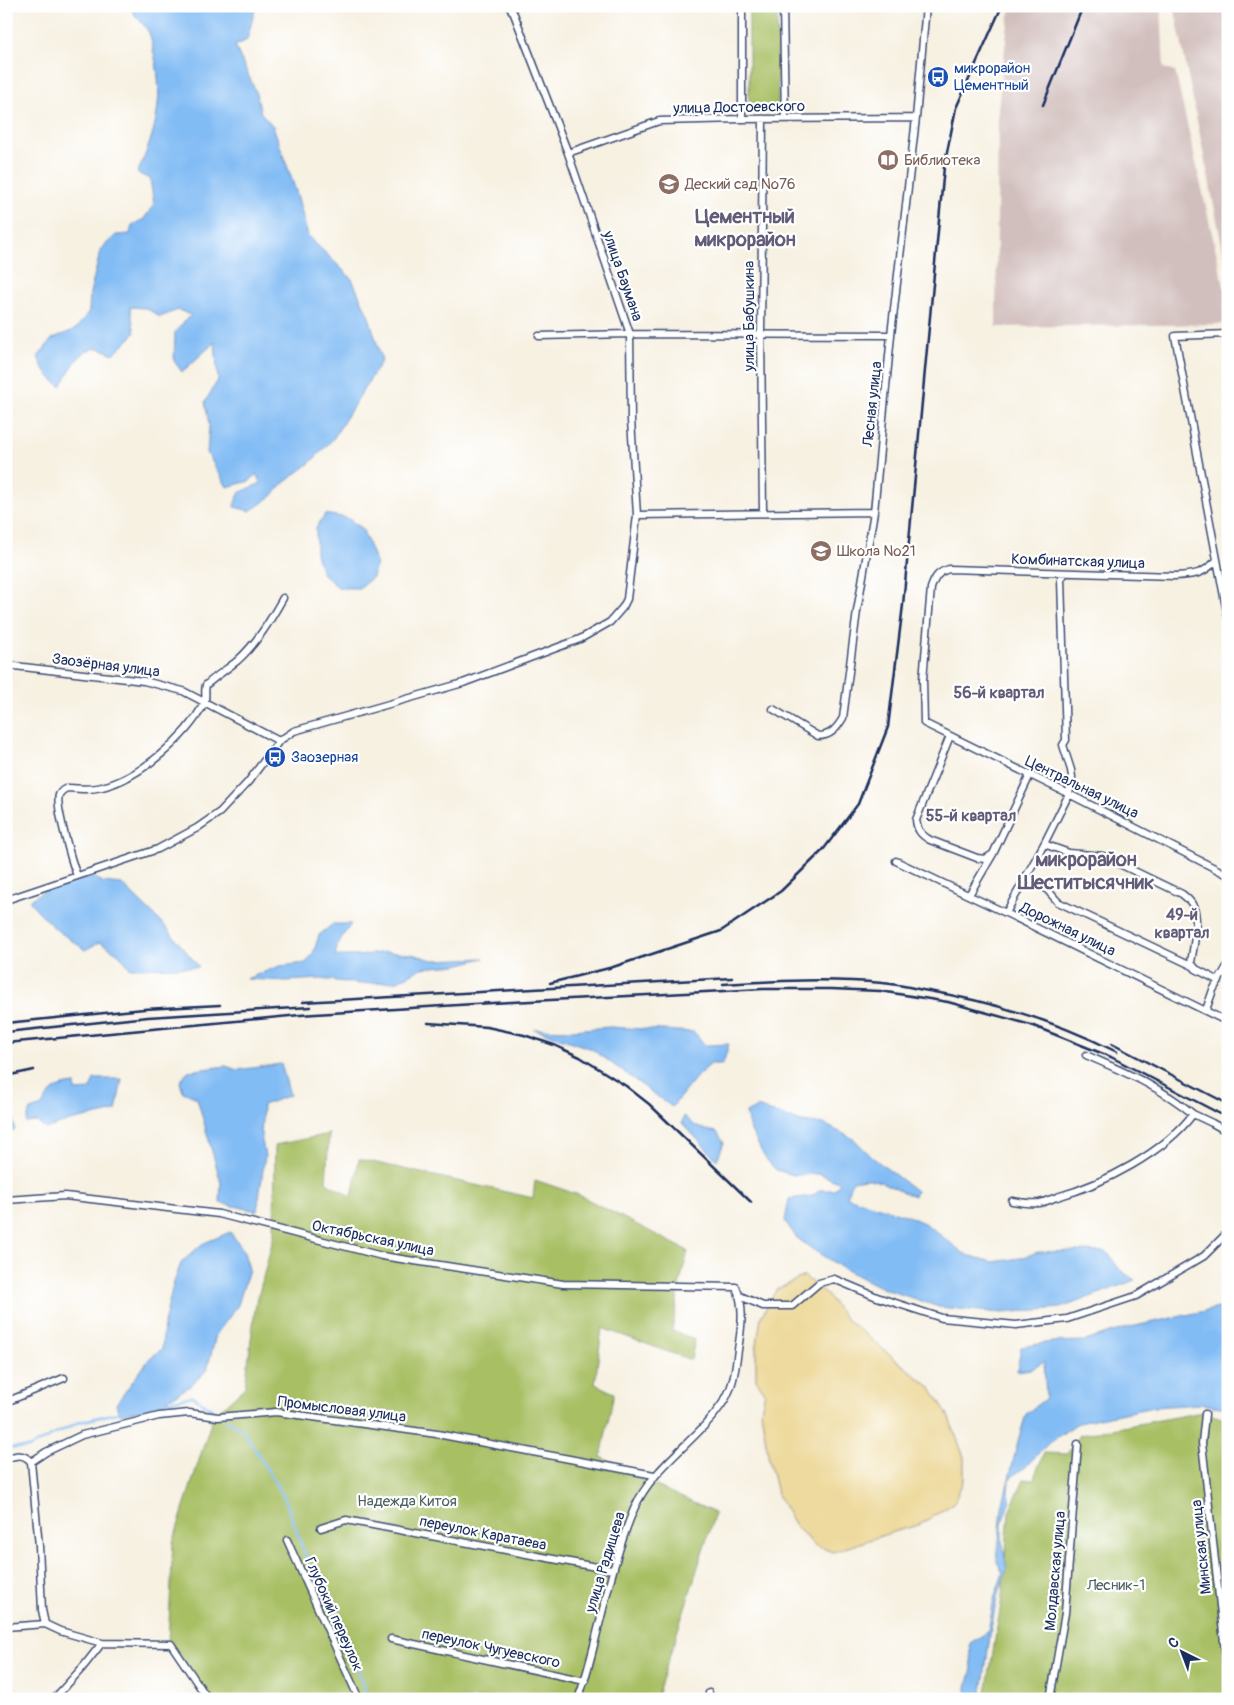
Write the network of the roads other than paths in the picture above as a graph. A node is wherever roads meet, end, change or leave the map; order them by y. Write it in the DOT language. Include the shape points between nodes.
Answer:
graph roads {
  1 [pos="509,6"];
  2 [pos="742,6"];
  3 [pos="783,6"];
  4 [pos="926,6"];
  5 [pos="916,118"];
  6 [pos="742,119"];
  7 [pos="763,119"];
  8 [pos="785,119"];
  9 [pos="568,153"];
  10 [pos="630,334"];
  11 [pos="1228,334"];
  12 [pos="761,335"];
  13 [pos="891,335"];
  14 [pos="539,336"];
  15 [pos="874,512"];
  16 [pos="763,513"];
  17 [pos="637,515"];
  18 [pos="1216,561"];
  19 [pos="1065,573"];
  20 [pos="283,598"];
  21 [pos="1228,618"];
  22 [pos="6,665"];
  23 [pos="206,701"];
  24 [pos="773,709"];
  25 [pos="924,723"];
  26 [pos="950,736"];
  27 [pos="279,741"];
  28 [pos="1030,775"];
  29 [pos="1069,794"];
  30 [pos="1044,844"];
  31 [pos="993,854"];
  32 [pos="896,861"];
  33 [pos="1228,875"];
  34 [pos="76,876"];
  35 [pos="1025,878"];
  36 [pos="969,895"];
  37 [pos="6,900"];
  38 [pos="1006,913"];
  39 [pos="1228,965"];
  40 [pos="1193,966"];
  41 [pos="1219,981"];
  42 [pos="1206,1010"];
  43 [pos="1228,1022"];
  44 [pos="1086,1055"];
  45 [pos="1193,1114"];
  46 [pos="1228,1132"];
  47 [pos="6,1200"];
  48 [pos="1012,1201"];
  49 [pos="1228,1232"];
  50 [pos="736,1287"];
  51 [pos="740,1296"];
  52 [pos="64,1378"];
  53 [pos="6,1402"];
  54 [pos="1205,1414"];
  55 [pos="1078,1444"];
  56 [pos="6,1459"];
  57 [pos="31,1462"];
  58 [pos="654,1475"];
  59 [pos="321,1528"];
  60 [pos="287,1540"];
  61 [pos="612,1570"];
  62 [pos="45,1624"];
  63 [pos="6,1627"];
  64 [pos="391,1639"];
  65 [pos="102,1643"];
  66 [pos="1228,1678"];
  67 [pos="586,1681"];
  68 [pos="54,1699"];
  69 [pos="208,1699"];
  70 [pos="359,1699"];
  71 [pos="578,1699"];
  72 [pos="1050,1699"];
  1 -- 9 [label="street, улица Баумана"];
  2 -- 6 [label="street"];
  3 -- 8 [label="street"];
  4 -- 5 [label="street, Лесная улица"];
  5 -- 8 [label="street, улица Достоевского"];
  5 -- 13 [label="street, Лесная улица"];
  6 -- 7 [label="street, улица Достоевского"];
  6 -- 9 [label="street, улица Достоевского" via="659,121"];
  7 -- 8 [label="street, улица Достоевского"];
  7 -- 12 [label="street, улица Бабушкина"];
  9 -- 10 [label="street, улица Баумана"];
  10 -- 12 [label="street"];
  10 -- 14 [label="street"];
  10 -- 17 [label="street, улица Баумана"];
  11 -- 18 [label="street" via="1175,336"];
  12 -- 13 [label="street"];
  12 -- 16 [label="street, улица Бабушкина"];
  13 -- 15 [label="street, Лесная улица"];
  15 -- 16 [label="street"];
  15 -- 24 [label="street, Лесная улица" via="843,718 831,733 818,736"];
  16 -- 17 [label="street"];
  17 -- 27 [label="street, улица Баумана" via="627,600 610,622 580,638 463,683 309,725 294,730"];
  18 -- 19 [label="street, Комбинатская улица" via="1196,574 1174,576"];
  18 -- 21 [label="street"];
  19 -- 25 [label="street, Комбинатская улица" via="949,569 936,576 930,588 923,679"];
  19 -- 29 [label="street" via="1061,579 1066,740 1063,745 1072,777"];
  20 -- 23 [label="street" via="253,645 206,685"];
  22 -- 23 [label="street, Заозёрная улица" via="144,681 183,690"];
  23 -- 27 [label="street, Заозёрная улица"];
  23 -- 34 [label="street" via="191,724 170,746 130,775 102,787 68,788 61,792 58,797 60,810"];
  25 -- 26 [label="street, Центральная улица"];
  26 -- 28 [label="street, Центральная улица"];
  26 -- 31 [label="street" via="916,825 930,840 977,858 985,859"];
  27 -- 34 [label="street" via="220,812 197,828 158,849"];
  28 -- 29 [label="street, Центральная улица"];
  28 -- 31 [label="street"];
  29 -- 30 [label="street"];
  29 -- 33 [label="street, Центральная улица"];
  30 -- 35 [label="street"];
  30 -- 40 [label="street" via="1069,853 1103,856 1190,900 1195,909 1196,926"];
  31 -- 36 [label="street"];
  32 -- 36 [label="street, Дорожная улица"];
  34 -- 37 [label="street"];
  35 -- 38 [label="street"];
  35 -- 40 [label="street" via="1044,886 1058,902"];
  36 -- 38 [label="street, Дорожная улица"];
  38 -- 42 [label="street, Дорожная улица"];
  39 -- 41 [label="street"];
  40 -- 41 [label="street"];
  41 -- 42 [label="street"];
  42 -- 43 [label="street, Дорожная улица"];
  44 -- 45 [label="street" via="1142,1080"];
  45 -- 46 [label="street"];
  45 -- 48 [label="street" via="1156,1149 1079,1191 1038,1203"];
  47 -- 50 [label="street, Октябрьская улица" via="65,1196 219,1214 382,1256 563,1284"];
  49 -- 51 [label="street" via="1204,1256 1136,1296 1067,1319 1016,1325 942,1318 876,1297 834,1279 819,1283 792,1306 763,1306"];
  50 -- 51 [label="street, улица Радищева"];
  51 -- 58 [label="street, улица Радищева" via="742,1310 734,1377 725,1400"];
  52 -- 53 [label="street"];
  54 -- 66 [label="street, Минская улица" via="1202,1443"];
  55 -- 72 [label="street, Молдавская улица" via="1066,1613"];
  56 -- 57 [label="street" via="23,1456"];
  57 -- 58 [label="street, Промысловая улица" via="82,1435 159,1416 189,1413 218,1417 276,1412 437,1434"];
  57 -- 62 [label="street"];
  58 -- 61 [label="street, улица Радищева" via="634,1507"];
  59 -- 61 [label="street, переулок Каратаева" via="346,1520"];
  60 -- 70 [label="street, Глубокий переулок"];
  61 -- 67 [label="street, улица Радищева"];
  62 -- 63 [label="street"];
  62 -- 65 [label="street"];
  64 -- 67 [label="street, переулок Чугуевского"];
  65 -- 68 [label="street"];
  65 -- 69 [label="street" via="171,1644"];
  67 -- 71 [label="street, улица Радищева"];
}
